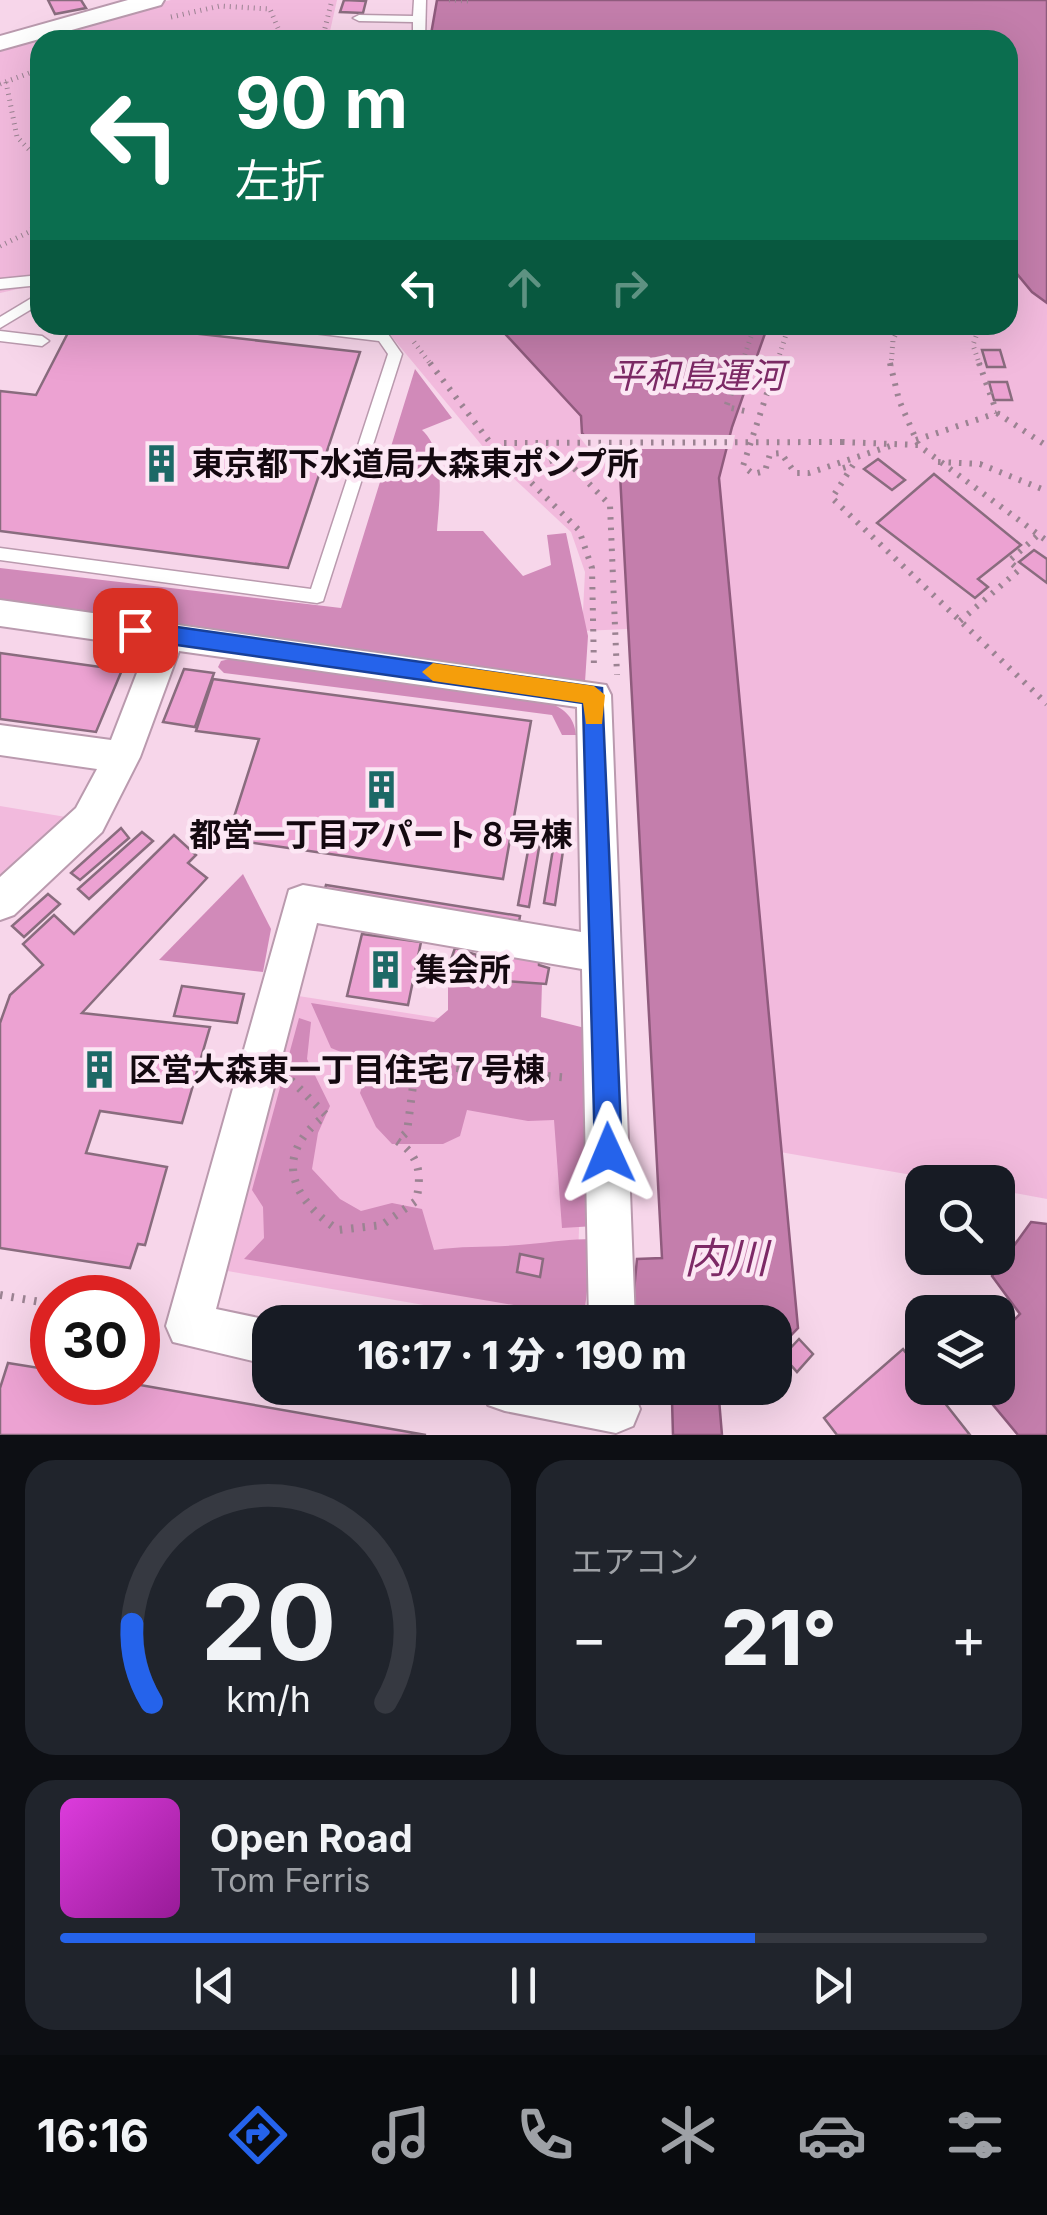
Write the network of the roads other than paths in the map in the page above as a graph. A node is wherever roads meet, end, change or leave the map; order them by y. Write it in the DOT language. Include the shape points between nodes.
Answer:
graph roads {
  1 [pos="420,0"];
  2 [pos="154,11"];
  3 [pos="359,18"];
  4 [pos="416,19"];
  5 [pos="63,30"];
  6 [pos="420,30"];
  7 [pos="30,37"];
  8 [pos="0,43"];
  9 [pos="30,281"];
  10 [pos="0,284"];
  11 [pos="30,304"];
  12 [pos="0,322"];
  13 [pos="367,335"];
  14 [pos="0,336"];
  15 [pos="42,341"];
  16 [pos="0,554"];
  17 [pos="0,613"];
  18 [pos="169,634"];
  19 [pos="0,740"];
  20 [pos="122,757"];
  21 [pos="0,902"];
  22 [pos="603,954"];
  23 [pos="612,1305"];
  24 [pos="252,1338"];
  25 [pos="587,1405"];
  26 [pos="616,1411"];
  1 -- 4 [label="lane"];
  2 -- 5 [label="street"];
  3 -- 4 [label="lane"];
  4 -- 6 [label="lane"];
  7 -- 8 [label="street"];
  9 -- 10 [label="lane"];
  11 -- 12 [label="lane"];
  13 -- 16 [label="lane" via="383,337 395,354 318,596"];
  14 -- 15 [label="lane"];
  17 -- 18 [label="street"];
  18 -- 20 [label="street"];
  18 -- 22 [label="street" via="594,695"];
  19 -- 20 [label="street"];
  20 -- 21 [label="street" via="88,820"];
  22 -- 23 [label="street"];
  22 -- 24 [label="street" via="304,903 189,1326"];
  25 -- 26 [label="street"];
}
